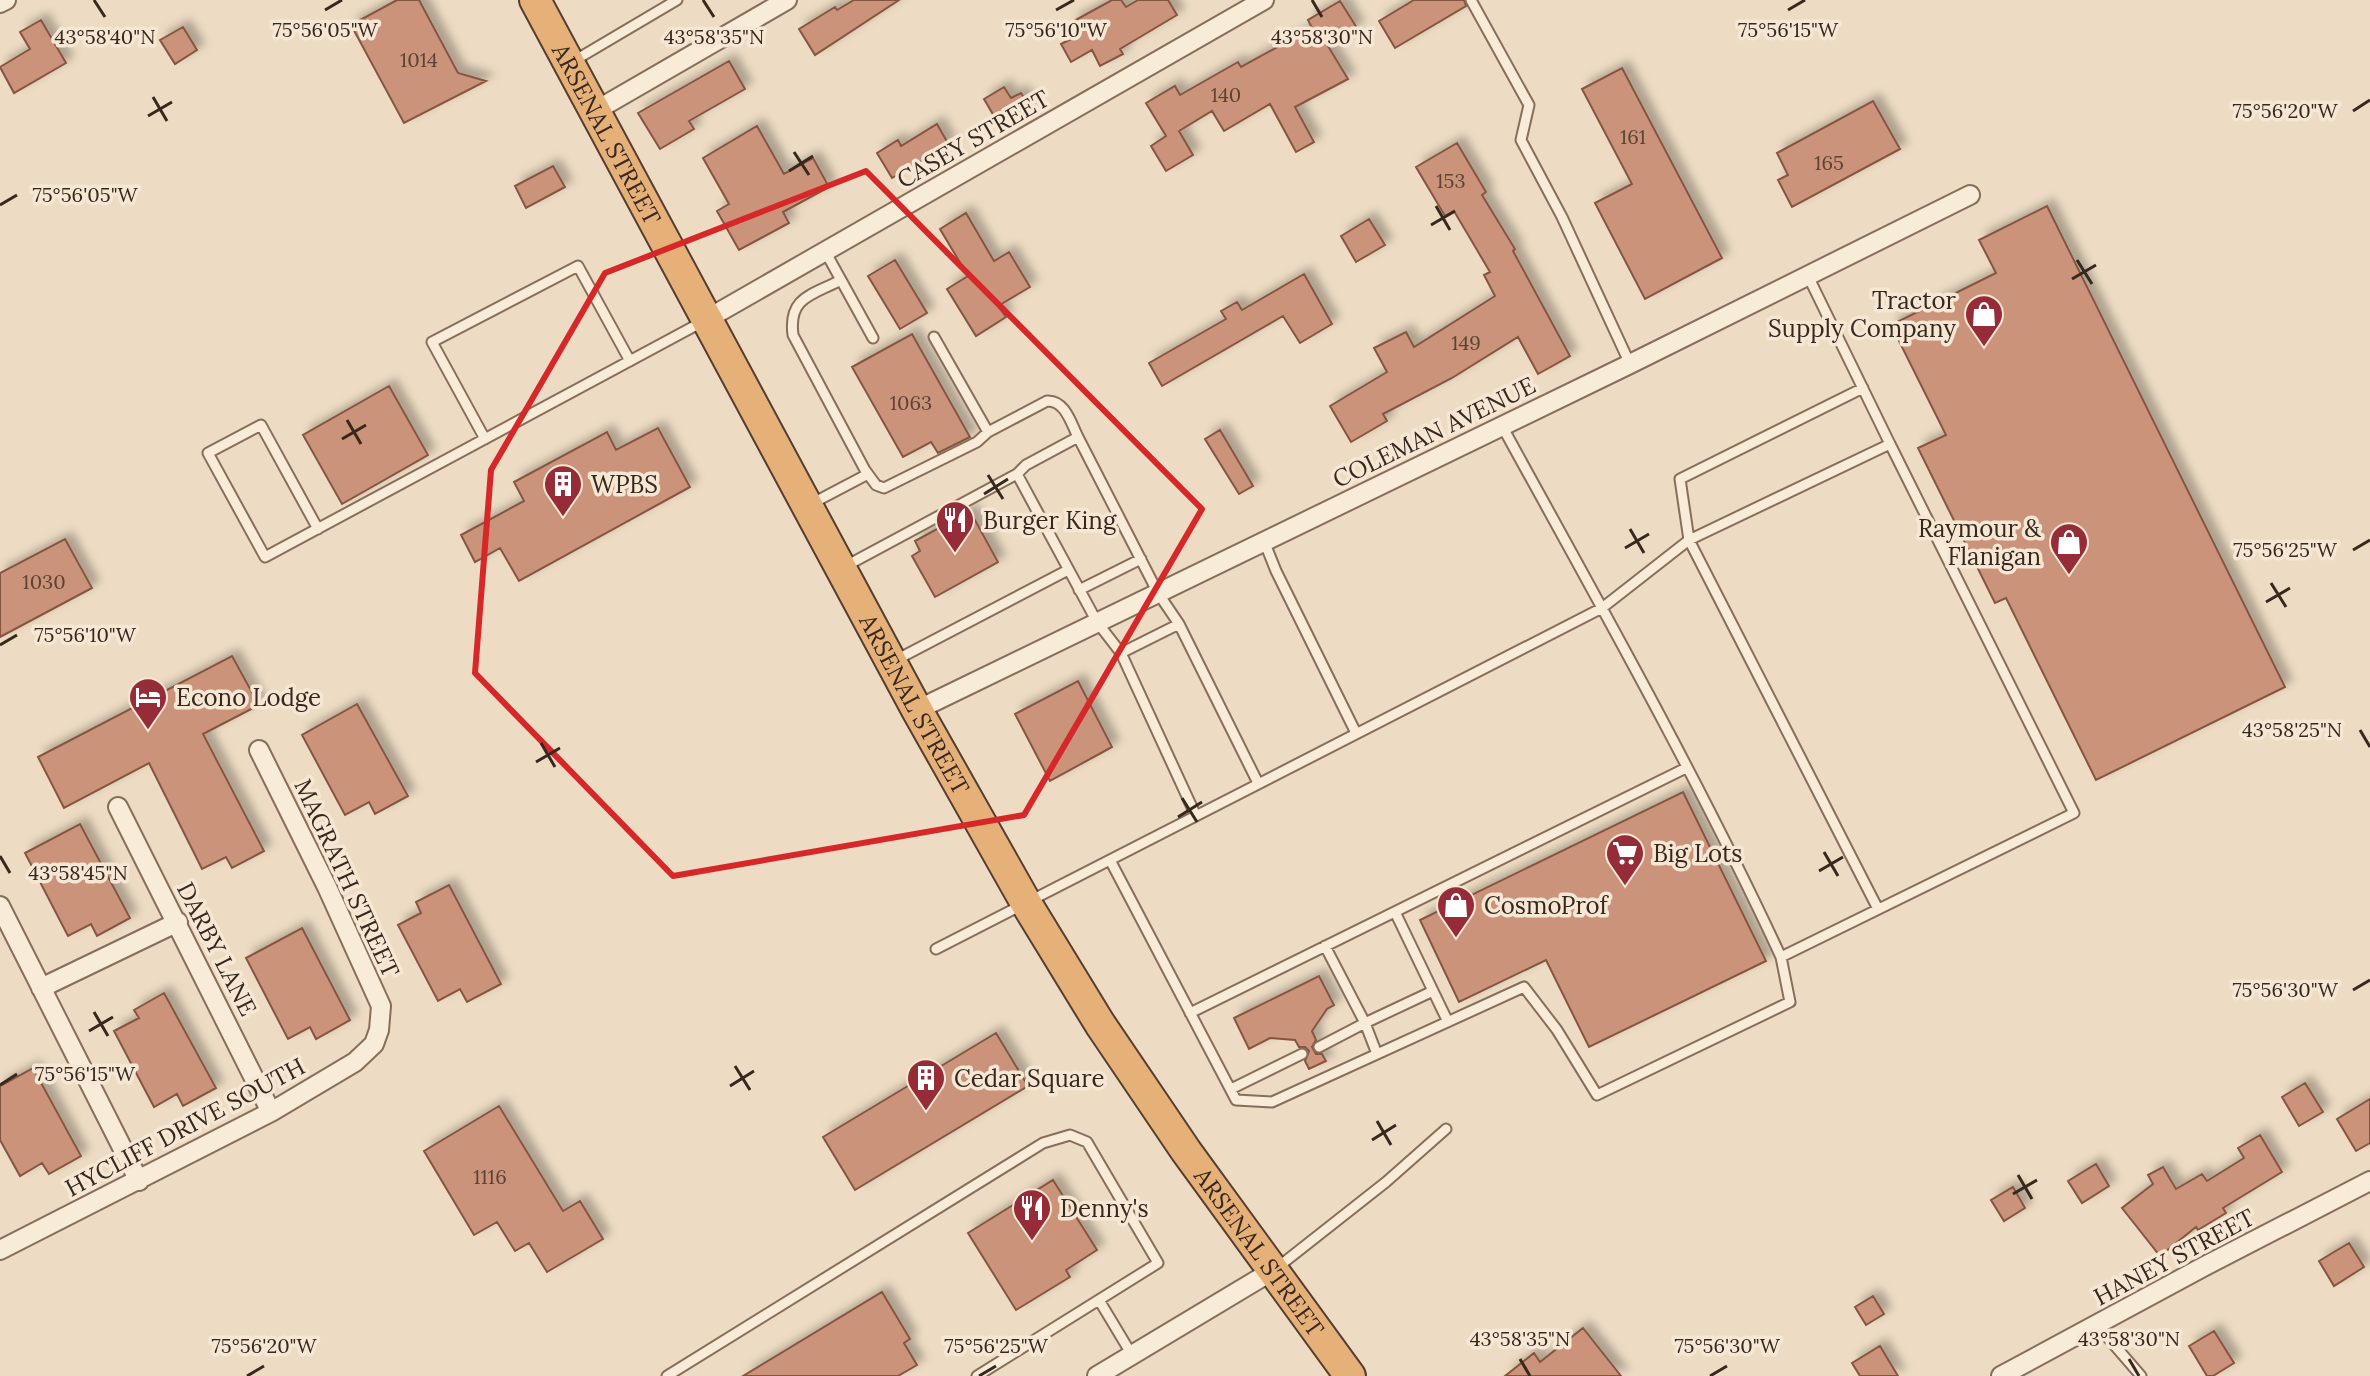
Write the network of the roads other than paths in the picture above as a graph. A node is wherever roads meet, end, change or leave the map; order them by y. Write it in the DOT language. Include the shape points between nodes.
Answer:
graph roads {
  1 [pos="6,0"];
  2 [pos="535,0"];
  3 [pos="677,0"];
  4 [pos="787,0"];
  5 [pos="1264,0"];
  6 [pos="1471,0"];
  7 [pos="0,3"];
  8 [pos="569,64"];
  9 [pos="595,111"];
  10 [pos="1970,195"];
  11 [pos="825,251"];
  12 [pos="1808,276"];
  13 [pos="841,280"];
  14 [pos="707,319"];
  15 [pos="934,337"];
  16 [pos="873,338"];
  17 [pos="630,361"];
  18 [pos="1630,364"];
  19 [pos="1863,388"];
  20 [pos="1502,426"];
  21 [pos="988,432"];
  22 [pos="1078,437"];
  23 [pos="485,439"];
  24 [pos="1890,444"];
  25 [pos="868,474"];
  26 [pos="1017,474"];
  27 [pos="807,506"];
  28 [pos="318,529"];
  29 [pos="1689,540"];
  30 [pos="1264,541"];
  31 [pos="1141,559"];
  32 [pos="841,569"];
  33 [pos="1068,570"];
  34 [pos="1079,590"];
  35 [pos="1158,593"];
  36 [pos="1602,608"];
  37 [pos="1097,622"];
  38 [pos="1179,624"];
  39 [pos="1121,653"];
  40 [pos="891,662"];
  41 [pos="917,710"];
  42 [pos="1356,733"];
  43 [pos="259,750"];
  44 [pos="1686,768"];
  45 [pos="1258,783"];
  46 [pos="118,807"];
  47 [pos="1196,816"];
  48 [pos="1110,860"];
  49 [pos="1026,903"];
  50 [pos="0,906"];
  51 [pos="1878,909"];
  52 [pos="1395,912"];
  53 [pos="178,922"];
  54 [pos="1325,946"];
  55 [pos="936,949"];
  56 [pos="1781,957"];
  57 [pos="41,988"];
  58 [pos="1433,991"];
  59 [pos="1190,1013"];
  60 [pos="1448,1022"];
  61 [pos="1365,1023"];
  62 [pos="379,1030"];
  63 [pos="1319,1047"];
  64 [pos="1302,1054"];
  65 [pos="1377,1054"];
  66 [pos="1231,1089"];
  67 [pos="271,1112"];
  68 [pos="1446,1129"];
  69 [pos="139,1181"];
  70 [pos="2370,1181"];
  71 [pos="0,1249"];
  72 [pos="1272,1271"];
  73 [pos="1099,1300"];
  74 [pos="2097,1325"];
  75 [pos="1132,1355"];
  76 [pos="667,1376"];
  77 [pos="977,1376"];
  78 [pos="1097,1376"];
  79 [pos="1350,1376"];
  80 [pos="2001,1376"];
  81 [pos="2141,1376"];
  1 -- 7 [label="street"];
  2 -- 8 [label="highway, ARSENAL STREET"];
  3 -- 8 [label="lane"];
  4 -- 9 [label="street"];
  5 -- 11 [label="street, CASEY STREET"];
  6 -- 18 [label="lane" via="1529,105 1521,140"];
  8 -- 9 [label="highway, ARSENAL STREET"];
  9 -- 14 [label="highway, ARSENAL STREET"];
  10 -- 12 [label="street, COLEMAN AVENUE"];
  11 -- 13 [label="lane"];
  11 -- 14 [label="street, CASEY STREET"];
  12 -- 18 [label="street, COLEMAN AVENUE"];
  12 -- 19 [label="lane"];
  13 -- 16 [label="lane"];
  13 -- 25 [label="lane" via="806,298 790,317 793,335"];
  14 -- 17 [label="lane"];
  14 -- 27 [label="highway, ARSENAL STREET"];
  15 -- 21 [label="lane"];
  17 -- 23 [label="lane"];
  17 -- 23 [label="lane" via="578,266 432,342"];
  18 -- 20 [label="street, COLEMAN AVENUE"];
  19 -- 24 [label="lane"];
  19 -- 29 [label="lane" via="1680,479"];
  20 -- 30 [label="street, COLEMAN AVENUE"];
  20 -- 36 [label="lane"];
  21 -- 22 [label="lane" via="1053,400"];
  21 -- 25 [label="lane" via="884,488"];
  22 -- 26 [label="lane"];
  22 -- 31 [label="lane"];
  23 -- 28 [label="lane"];
  24 -- 29 [label="lane"];
  24 -- 51 [label="lane" via="2074,813"];
  25 -- 27 [label="lane"];
  26 -- 32 [label="lane"];
  26 -- 33 [label="lane"];
  27 -- 32 [label="highway, ARSENAL STREET"];
  28 -- 28 [label="lane" via="265,557 208,453 261,425"];
  29 -- 36 [label="lane"];
  29 -- 51 [label="lane"];
  30 -- 35 [label="street, COLEMAN AVENUE"];
  30 -- 42 [label="lane"];
  31 -- 34 [label="lane"];
  31 -- 35 [label="lane"];
  32 -- 40 [label="highway, ARSENAL STREET"];
  33 -- 34 [label="lane"];
  33 -- 40 [label="lane"];
  34 -- 37 [label="lane"];
  35 -- 37 [label="street, COLEMAN AVENUE"];
  35 -- 38 [label="lane"];
  36 -- 42 [label="lane"];
  36 -- 44 [label="lane"];
  37 -- 39 [label="lane"];
  37 -- 41 [label="street, COLEMAN AVENUE"];
  38 -- 39 [label="lane"];
  38 -- 45 [label="lane"];
  39 -- 47 [label="lane"];
  40 -- 41 [label="highway, ARSENAL STREET"];
  41 -- 49 [label="highway, ARSENAL STREET"];
  42 -- 45 [label="lane"];
  43 -- 62 [label="street, MAGRATH STREET" via="381,1006"];
  44 -- 52 [label="lane"];
  44 -- 56 [label="lane"];
  45 -- 47 [label="lane"];
  46 -- 53 [label="street, DARBY LANE"];
  47 -- 48 [label="lane"];
  48 -- 49 [label="lane"];
  48 -- 59 [label="lane"];
  49 -- 55 [label="lane"];
  49 -- 72 [label="highway, ARSENAL STREET" via="1100,1024"];
  50 -- 57 [label="street"];
  51 -- 56 [label="lane"];
  52 -- 54 [label="lane"];
  52 -- 58 [label="lane"];
  53 -- 57 [label="street"];
  53 -- 67 [label="street, DARBY LANE"];
  54 -- 59 [label="lane"];
  54 -- 61 [label="lane"];
  56 -- 60 [label="lane" via="1790,1002 1597,1095 1524,987"];
  57 -- 69 [label="street"];
  58 -- 60 [label="lane"];
  58 -- 61 [label="lane"];
  59 -- 66 [label="lane"];
  60 -- 65 [label="lane"];
  61 -- 63 [label="lane"];
  61 -- 65 [label="lane"];
  62 -- 67 [label="street, HYCLIFF DRIVE SOUTH" via="374,1044 355,1062"];
  64 -- 66 [label="lane"];
  65 -- 66 [label="lane" via="1272,1102 1236,1100"];
  67 -- 69 [label="street, HYCLIFF DRIVE SOUTH"];
  68 -- 72 [label="lane"];
  69 -- 71 [label="street, HYCLIFF DRIVE SOUTH"];
  70 -- 74 [label="street, HANEY STREET"];
  72 -- 75 [label="street"];
  72 -- 79 [label="highway, ARSENAL STREET"];
  73 -- 75 [label="lane"];
  73 -- 76 [label="lane" via="1158,1263 1087,1142 1070,1135 1043,1143"];
  73 -- 77 [label="lane"];
  74 -- 80 [label="street, HANEY STREET"];
  74 -- 81 [label="lane"];
  75 -- 78 [label="street"];
}
